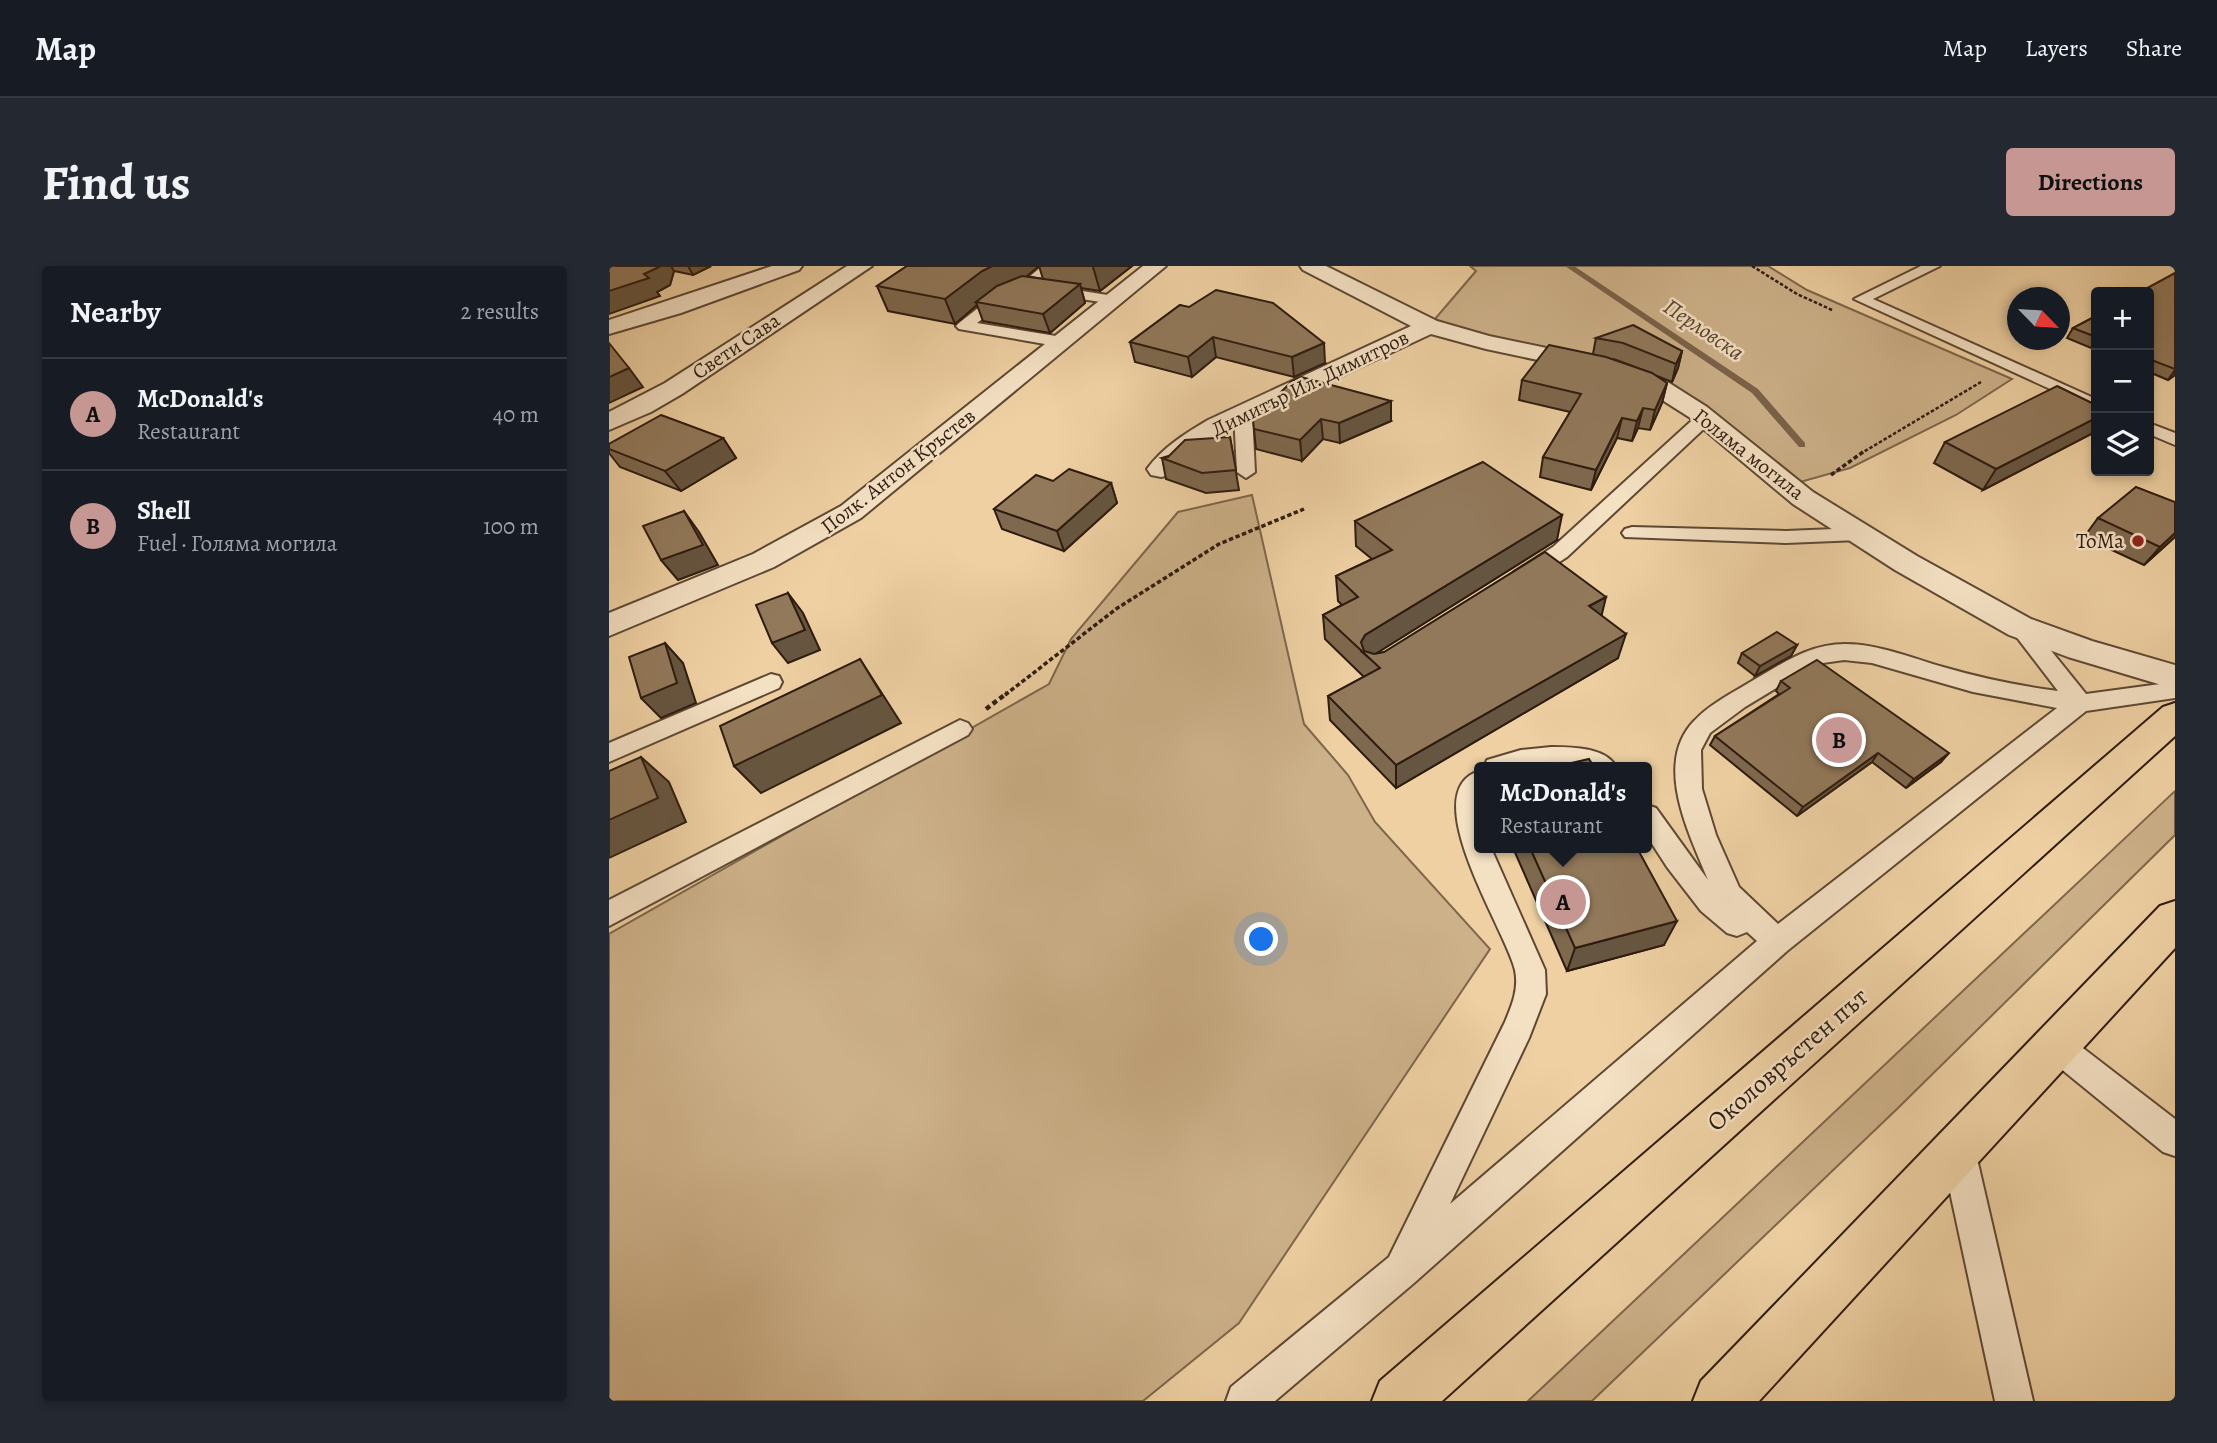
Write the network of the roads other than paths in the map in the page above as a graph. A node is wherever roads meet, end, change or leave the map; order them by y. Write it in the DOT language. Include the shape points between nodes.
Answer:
graph roads {
  1 [pos="793,266"];
  2 [pos="862,266"];
  3 [pos="1050,266"];
  4 [pos="1156,266"];
  5 [pos="1310,266"];
  6 [pos="1933,266"];
  7 [pos="1026,287"];
  8 [pos="1114,300"];
  9 [pos="1429,326"];
  10 [pos="609,327"];
  11 [pos="1062,342"];
  12 [pos="2091,403"];
  13 [pos="1243,413"];
  14 [pos="1705,418"];
  15 [pos="609,422"];
  16 [pos="2154,430"];
  17 [pos="2175,440"];
  18 [pos="1161,469"];
  19 [pos="1246,472"];
  20 [pos="1632,533"];
  21 [pos="1859,534"];
  22 [pos="1503,588"];
  23 [pos="609,625"];
  24 [pos="2020,627"];
  25 [pos="2175,677"];
  26 [pos="772,682"];
  27 [pos="2175,691"];
  28 [pos="2080,703"];
  29 [pos="2175,716"];
  30 [pos="960,729"];
  31 [pos="609,753"];
  32 [pos="1520,762"];
  33 [pos="1590,762"];
  34 [pos="1474,786"];
  35 [pos="1652,822"];
  36 [pos="1474,835"];
  37 [pos="1481,853"];
  38 [pos="609,915"];
  39 [pos="2175,919"];
  40 [pos="1777,942"];
  41 [pos="2055,1045"];
  42 [pos="2175,1140"];
  43 [pos="1958,1150"];
  44 [pos="1401,1270"];
  45 [pos="1400,1400"];
  46 [pos="1245,1401"];
  47 [pos="1721,1401"];
  48 [pos="2014,1401"];
  1 -- 10 [label="street"];
  2 -- 15 [label="street, Свети Сава" via="643,408"];
  3 -- 7 [label="lane"];
  4 -- 8 [label="street, Полк. Антон Кръстев"];
  5 -- 9 [label="street, Голяма могила"];
  6 -- 12 [label="lane" via="1861,299"];
  7 -- 8 [label="lane"];
  7 -- 11 [label="lane" via="997,300 964,326"];
  8 -- 11 [label="street, Полк. Антон Кръстев"];
  9 -- 13 [label="street, Димитър Ил. Димитров"];
  9 -- 14 [label="street, Голяма могила" via="1610,368 1657,386"];
  11 -- 23 [label="street, Полк. Антон Кръстев" via="851,512 809,540"];
  13 -- 18 [label="street, Димитър Ил. Димитров" via="1188,443"];
  13 -- 19 [label="lane"];
  14 -- 21 [label="street, Голяма могила" via="1803,498"];
  14 -- 22 [label="lane" via="1560,552"];
  16 -- 17 [label="lane"];
  20 -- 21 [label="lane"];
  21 -- 24 [label="street, Голяма могила"];
  24 -- 25 [label="street, Голяма могила"];
  24 -- 28 [label="lane"];
  26 -- 31 [label="lane"];
  27 -- 28 [label="lane"];
  28 -- 40 [label="lane"];
  28 -- 40 [label="lane" via="2022,695 1872,655 1844,652 1810,657 1702,727 1689,750 1689,789 1703,835 1728,894"];
  29 -- 45 [label="highway, Околовръстен път"];
  30 -- 38 [label="lane"];
  32 -- 33 [label="lane" via="1573,756"];
  34 -- 36 [label="lane" via="1468,806"];
  35 -- 40 [label="lane" via="1724,916"];
  37 -- 44 [label="lane" via="1529,970 1531,994"];
  39 -- 41 [label="highway"];
  40 -- 44 [label="lane"];
  41 -- 42 [label="lane"];
  41 -- 43 [label="highway"];
  43 -- 47 [label="highway"];
  43 -- 48 [label="lane"];
  44 -- 46 [label="lane"];
}
